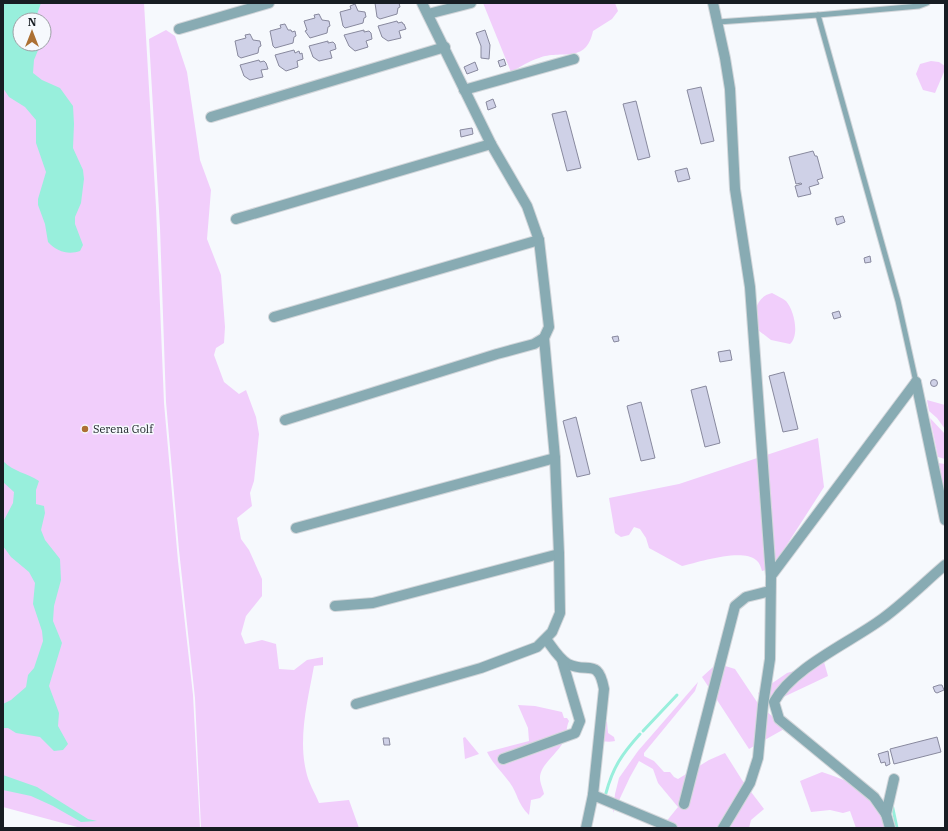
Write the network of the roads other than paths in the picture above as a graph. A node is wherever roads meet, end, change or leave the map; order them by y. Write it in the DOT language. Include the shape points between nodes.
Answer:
graph roads {
  1 [pos="269,3"];
  2 [pos="422,3"];
  3 [pos="471,3"];
  4 [pos="713,3"];
  5 [pos="927,3"];
  6 [pos="428,14"];
  7 [pos="818,15"];
  8 [pos="718,22"];
  9 [pos="179,29"];
  10 [pos="445,47"];
  11 [pos="574,59"];
  12 [pos="464,90"];
  13 [pos="211,116"];
  14 [pos="492,144"];
  15 [pos="236,219"];
  16 [pos="539,240"];
  17 [pos="274,317"];
  18 [pos="544,338"];
  19 [pos="916,382"];
  20 [pos="285,420"];
  21 [pos="555,458"];
  22 [pos="945,520"];
  23 [pos="296,528"];
  24 [pos="559,554"];
  25 [pos="945,565"];
  26 [pos="770,576"];
  27 [pos="770,591"];
  28 [pos="335,606"];
  29 [pos="546,639"];
  30 [pos="562,660"];
  31 [pos="356,704"];
  32 [pos="503,759"];
  33 [pos="894,779"];
  34 [pos="593,795"];
  35 [pos="684,804"];
  36 [pos="886,814"];
  37 [pos="586,828"];
  38 [pos="672,828"];
  39 [pos="724,828"];
  40 [pos="890,828"];
  1 -- 9 [label="street"];
  2 -- 6 [label="street"];
  3 -- 6 [label="street"];
  4 -- 8 [label="street"];
  5 -- 7 [label="lane" via="919,6"];
  6 -- 10 [label="street"];
  7 -- 8 [label="lane"];
  7 -- 19 [label="lane" via="898,301"];
  8 -- 26 [label="street" via="730,90 735,189 750,287"];
  10 -- 12 [label="street"];
  10 -- 13 [label="street"];
  11 -- 12 [label="street"];
  12 -- 14 [label="street"];
  14 -- 15 [label="street"];
  14 -- 16 [label="street" via="527,206"];
  16 -- 17 [label="street"];
  16 -- 18 [label="street" via="549,326"];
  18 -- 20 [label="street" via="534,344"];
  18 -- 21 [label="street"];
  19 -- 22 [label="street"];
  19 -- 26 [label="street"];
  21 -- 23 [label="street"];
  21 -- 24 [label="street"];
  24 -- 28 [label="street" via="373,603"];
  24 -- 29 [label="street" via="560,613"];
  25 -- 36 [label="street" via="883,619 805,670 778,694 774,702 779,719 874,797"];
  26 -- 27 [label="street"];
  27 -- 35 [label="street" via="746,597 735,606"];
  27 -- 39 [label="street" via="770,659 758,758 750,783"];
  29 -- 30 [label="street"];
  29 -- 31 [label="street" via="537,647 481,668"];
  30 -- 32 [label="street" via="579,711 579,727 575,733"];
  30 -- 34 [label="street" via="570,665 593,668 599,672 602,679 604,689"];
  33 -- 36 [label="street"];
  34 -- 37 [label="street"];
  34 -- 38 [label="street"];
  36 -- 40 [label="street"];
}
